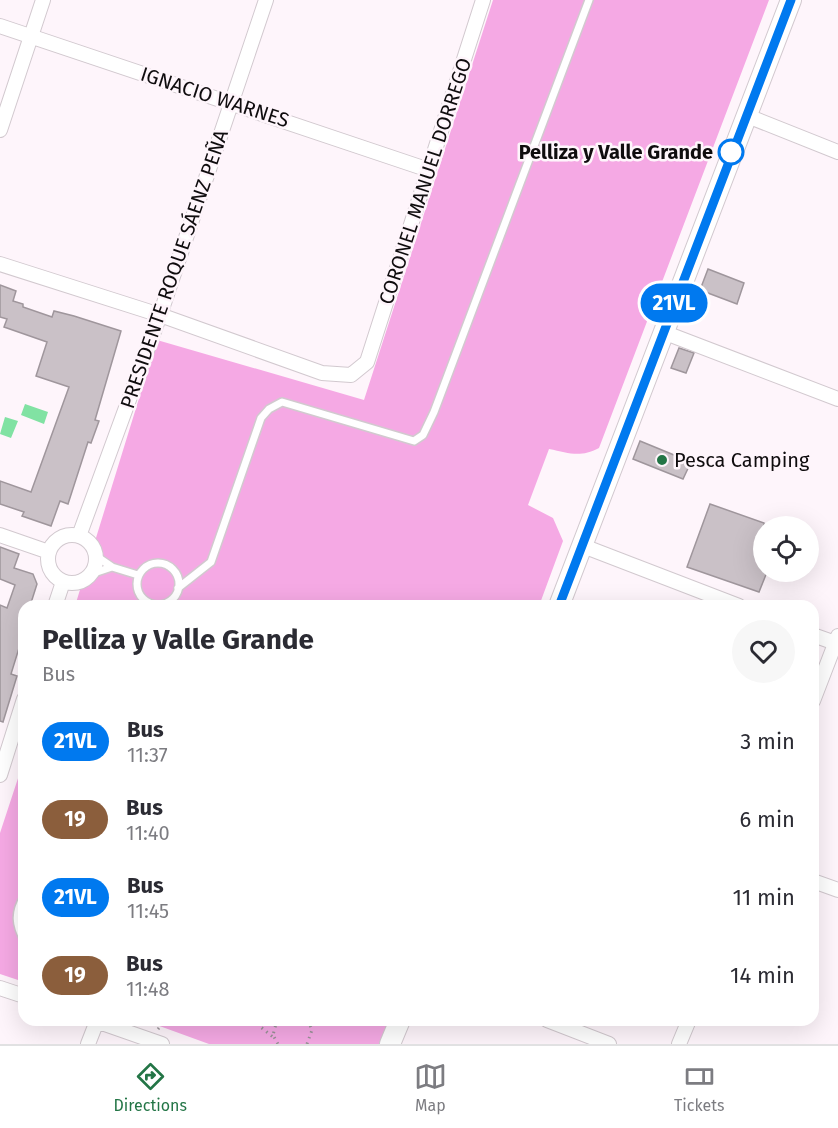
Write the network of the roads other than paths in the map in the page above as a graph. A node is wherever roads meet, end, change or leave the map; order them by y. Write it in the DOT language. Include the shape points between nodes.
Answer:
graph roads {
  1 [pos="43,0"];
  2 [pos="266,0"];
  3 [pos="483,0"];
  4 [pos="589,0"];
  5 [pos="791,0"];
  6 [pos="0,26"];
  7 [pos="31,36"];
  8 [pos="231,102"];
  9 [pos="745,116"];
  10 [pos="0,130"];
  11 [pos="838,152"];
  12 [pos="429,170"];
  13 [pos="0,264"];
  14 [pos="160,315"];
  15 [pos="663,332"];
  16 [pos="838,399"];
  17 [pos="0,535"];
  18 [pos="79,536"];
  19 [pos="583,546"];
  20 [pos="49,552"];
  21 [pos="96,556"];
  22 [pos="112,567"];
  23 [pos="91,574"];
  24 [pos="138,575"];
  25 [pos="63,582"];
  26 [pos="178,588"];
  27 [pos="57,600"];
  28 [pos="145,600"];
  29 [pos="172,600"];
  30 [pos="561,600"];
  31 [pos="723,600"];
  32 [pos="819,636"];
  33 [pos="837,641"];
  34 [pos="819,686"];
  35 [pos="18,716"];
  36 [pos="1,766"];
  37 [pos="819,883"];
  38 [pos="838,890"];
  39 [pos="18,910"];
  40 [pos="18,929"];
  41 [pos="0,988"];
  42 [pos="18,994"];
  43 [pos="93,1026"];
  44 [pos="110,1026"];
  45 [pos="398,1026"];
  46 [pos="562,1026"];
  47 [pos="687,1026"];
  48 [pos="88,1044"];
  49 [pos="162,1044"];
  50 [pos="390,1044"];
  51 [pos="609,1044"];
  52 [pos="680,1044"];
  1 -- 7 [label="street"];
  2 -- 8 [label="street, PRESIDENTE ROQUE SÁENZ PEÑA"];
  3 -- 12 [label="street, CORONEL MANUEL DORREGO"];
  4 -- 26 [label="lane" via="423,435 414,441 282,402 269,409 261,418 212,562"];
  5 -- 9 [label="street"];
  6 -- 7 [label="street, IGNACIO WARNES"];
  7 -- 8 [label="street, IGNACIO WARNES"];
  7 -- 10 [label="street"];
  8 -- 12 [label="street, IGNACIO WARNES"];
  8 -- 14 [label="street, PRESIDENTE ROQUE SÁENZ PEÑA"];
  9 -- 11 [label="street"];
  9 -- 15 [label="street"];
  12 -- 14 [label="street, CORONEL MANUEL DORREGO" via="367,362 351,375 322,373"];
  13 -- 14 [label="street"];
  14 -- 18 [label="street, PRESIDENTE ROQUE SÁENZ PEÑA"];
  15 -- 16 [label="street"];
  15 -- 19 [label="street"];
  17 -- 20 [label="street"];
  18 -- 20 [label="street" via="57,540"];
  18 -- 21 [label="street" via="91,545"];
  19 -- 30 [label="street"];
  19 -- 31 [label="street"];
  20 -- 25 [label="street" via="52,573"];
  21 -- 22 [label="lane"];
  21 -- 23 [label="street"];
  22 -- 23 [label="lane"];
  22 -- 24 [label="lane"];
  23 -- 25 [label="street" via="78,583"];
  24 -- 26 [label="lane" via="148,565 161,563 173,569"];
  24 -- 28 [label="lane" via="137,588"];
  25 -- 27 [label="street"];
  26 -- 29 [label="lane"];
  32 -- 33 [label="street"];
  33 -- 34 [label="street"];
  35 -- 36 [label="street"];
  37 -- 38 [label="street"];
  39 -- 40 [label="lane"];
  41 -- 42 [label="street"];
  43 -- 48 [label="street"];
  44 -- 49 [label="street"];
  45 -- 50 [label="street"];
  46 -- 51 [label="street"];
  47 -- 52 [label="street"];
}
